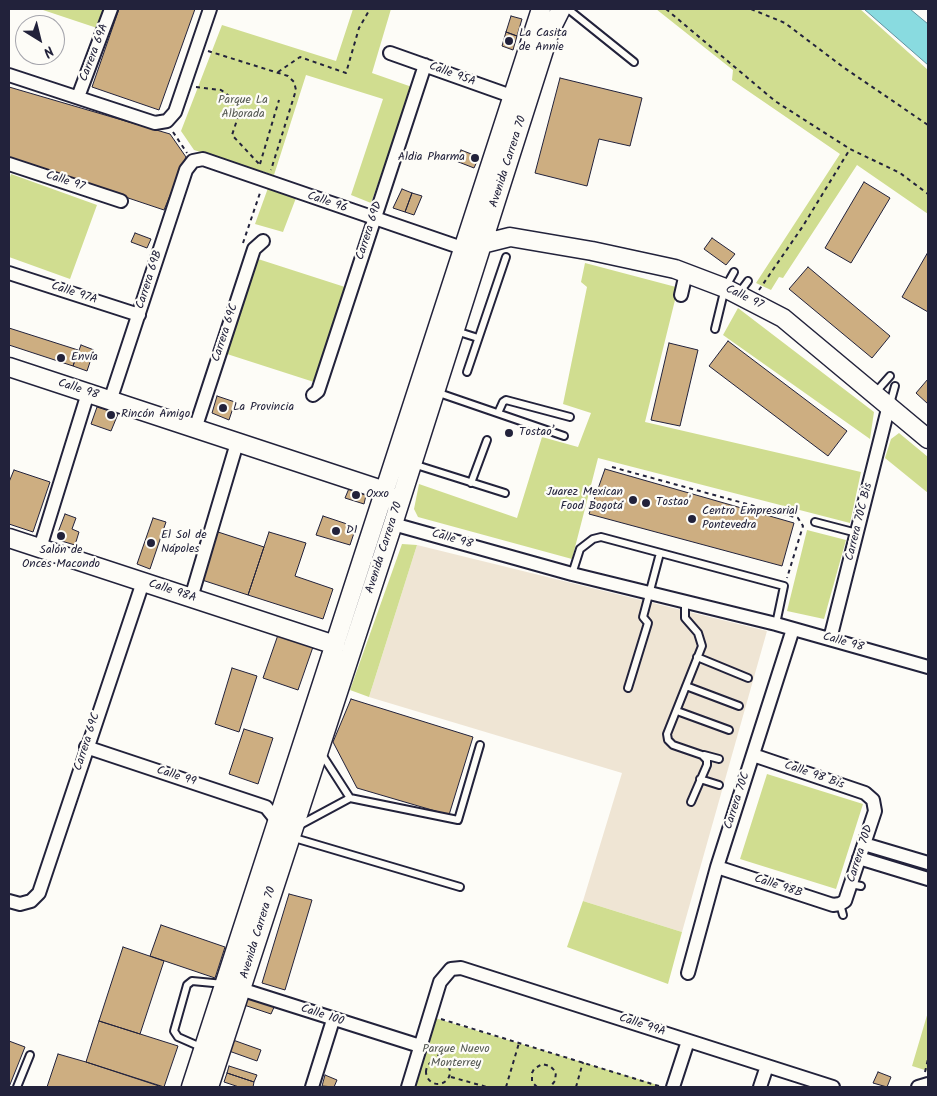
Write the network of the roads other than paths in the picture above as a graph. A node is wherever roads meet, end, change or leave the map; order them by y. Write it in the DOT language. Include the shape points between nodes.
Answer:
graph roads {
  1 [pos="111,9"];
  2 [pos="210,9"];
  3 [pos="561,9"];
  4 [pos="568,9"];
  5 [pos="536,10"];
  6 [pos="550,31"];
  7 [pos="390,53"];
  8 [pos="634,62"];
  9 [pos="425,65"];
  10 [pos="9,75"];
  11 [pos="78,97"];
  12 [pos="514,97"];
  13 [pos="193,161"];
  14 [pos="9,164"];
  15 [pos="121,201"];
  16 [pos="493,211"];
  17 [pos="374,218"];
  18 [pos="520,238"];
  19 [pos="263,241"];
  20 [pos="482,244"];
  21 [pos="462,248"];
  22 [pos="506,257"];
  23 [pos="734,272"];
  24 [pos="686,273"];
  25 [pos="9,274"];
  26 [pos="741,291"];
  27 [pos="681,295"];
  28 [pos="139,315"];
  29 [pos="715,329"];
  30 [pos="454,330"];
  31 [pos="478,338"];
  32 [pos="9,367"];
  33 [pos="468,372"];
  34 [pos="890,376"];
  35 [pos="895,386"];
  36 [pos="435,391"];
  37 [pos="88,393"];
  38 [pos="875,393"];
  39 [pos="313,395"];
  40 [pos="110,401"];
  41 [pos="889,405"];
  42 [pos="498,412"];
  43 [pos="570,417"];
  44 [pos="195,429"];
  45 [pos="564,436"];
  46 [pos="928,438"];
  47 [pos="487,440"];
  48 [pos="237,443"];
  49 [pos="411,464"];
  50 [pos="471,483"];
  51 [pos="385,491"];
  52 [pos="505,493"];
  53 [pos="815,522"];
  54 [pos="393,524"];
  55 [pos="857,532"];
  56 [pos="9,538"];
  57 [pos="40,548"];
  58 [pos="660,553"];
  59 [pos="572,574"];
  60 [pos="143,582"];
  61 [pos="649,593"];
  62 [pos="191,598"];
  63 [pos="685,602"];
  64 [pos="776,624"];
  65 [pos="793,629"];
  66 [pos="830,639"];
  67 [pos="335,645"];
  68 [pos="697,657"];
  69 [pos="928,667"];
  70 [pos="748,678"];
  71 [pos="686,686"];
  72 [pos="628,688"];
  73 [pos="739,706"];
  74 [pos="677,710"];
  75 [pos="729,730"];
  76 [pos="480,745"];
  77 [pos="86,747"];
  78 [pos="318,748"];
  79 [pos="702,755"];
  80 [pos="753,755"];
  81 [pos="718,759"];
  82 [pos="700,779"];
  83 [pos="719,786"];
  84 [pos="350,798"];
  85 [pos="872,800"];
  86 [pos="284,802"];
  87 [pos="691,802"];
  88 [pos="266,807"];
  89 [pos="287,829"];
  90 [pos="864,844"];
  91 [pos="859,858"];
  92 [pos="928,863"];
  93 [pos="717,867"];
  94 [pos="928,878"];
  95 [pos="460,887"];
  96 [pos="9,901"];
  97 [pos="842,910"];
  98 [pos="688,973"];
  99 [pos="233,987"];
  100 [pos="333,1020"];
  101 [pos="688,1041"];
  102 [pos="424,1047"];
  103 [pos="204,1048"];
  104 [pos="30,1055"];
  105 [pos="767,1066"];
  106 [pos="17,1087"];
  107 [pos="191,1087"];
  108 [pos="208,1087"];
  109 [pos="312,1087"];
  110 [pos="408,1087"];
  111 [pos="673,1087"];
  112 [pos="760,1087"];
  113 [pos="833,1087"];
  1 -- 11 [label="street, Carrera 69A"];
  2 -- 11 [label="street" via="175,112 167,121 155,123"];
  3 -- 6 [label="street, Avenida Carrera 70"];
  4 -- 8 [label="lane"];
  5 -- 6 [label="street"];
  5 -- 12 [label="street, Avenida Carrera 70"];
  6 -- 16 [label="street, Avenida Carrera 70"];
  7 -- 9 [label="street, Calle 95A"];
  9 -- 12 [label="street, Calle 95A"];
  9 -- 17 [label="street, Carrera 69D"];
  10 -- 11 [label="street"];
  12 -- 21 [label="street, Avenida Carrera 70"];
  13 -- 17 [label="street, Calle 96" via="203,160 267,179"];
  13 -- 28 [label="street, Carrera 69B" via="186,170"];
  14 -- 15 [label="street, Calle 97"];
  16 -- 18 [label="street, Calle 97" via="504,227"];
  16 -- 20 [label="street, Avenida Carrera 70"];
  17 -- 21 [label="street, Calle 96"];
  17 -- 39 [label="street, Carrera 69D" via="318,391"];
  18 -- 20 [label="street, Calle 97" via="500,238"];
  18 -- 24 [label="street, Calle 97"];
  19 -- 44 [label="street, Carrera 69C" via="254,249"];
  20 -- 30 [label="street, Avenida Carrera 70"];
  21 -- 51 [label="street, Avenida Carrera 70"];
  22 -- 31 [label="lane"];
  23 -- 26 [label="lane"];
  24 -- 26 [label="street, Calle 97"];
  24 -- 27 [label="street"];
  25 -- 28 [label="street, Calle 97A"];
  26 -- 29 [label="lane"];
  26 -- 38 [label="street, Calle 97" via="784,318"];
  28 -- 40 [label="street, Carrera 69B"];
  30 -- 31 [label="lane"];
  30 -- 36 [label="street, Avenida Carrera 70"];
  31 -- 33 [label="lane"];
  32 -- 37 [label="street, Calle 98"];
  34 -- 38 [label="lane"];
  35 -- 41 [label="lane"];
  36 -- 42 [label="lane"];
  36 -- 49 [label="street, Avenida Carrera 70"];
  37 -- 40 [label="street, Calle 98"];
  37 -- 57 [label="street"];
  38 -- 41 [label="street, Calle 97"];
  40 -- 44 [label="street, Calle 98"];
  41 -- 46 [label="street, Calle 97"];
  41 -- 55 [label="street, Carrera 70C Bis"];
  42 -- 43 [label="lane" via="506,400"];
  42 -- 45 [label="lane"];
  44 -- 48 [label="street, Calle 98"];
  47 -- 50 [label="lane"];
  48 -- 51 [label="street, Calle 98"];
  48 -- 62 [label="street"];
  49 -- 50 [label="lane"];
  49 -- 54 [label="street, Avenida Carrera 70"];
  50 -- 52 [label="lane"];
  51 -- 54 [label="street" via="392,500"];
  51 -- 67 [label="street, Avenida Carrera 70"];
  53 -- 55 [label="lane"];
  54 -- 59 [label="street, Calle 98"];
  54 -- 78 [label="street, Avenida Carrera 70"];
  55 -- 66 [label="street, Carrera 70C Bis"];
  56 -- 57 [label="street, Calle 98A"];
  57 -- 60 [label="street, Calle 98A"];
  58 -- 59 [label="lane" via="601,537 580,549"];
  58 -- 61 [label="lane"];
  58 -- 64 [label="lane" via="784,586"];
  59 -- 61 [label="street, Calle 98"];
  60 -- 62 [label="street, Calle 98A"];
  60 -- 77 [label="street, Carrera 69C"];
  61 -- 63 [label="street, Calle 98"];
  61 -- 72 [label="lane" via="643,617 648,623"];
  62 -- 67 [label="street, Calle 98A"];
  63 -- 64 [label="street, Calle 98"];
  63 -- 68 [label="lane" via="685,618 701,639"];
  64 -- 65 [label="street, Calle 98"];
  65 -- 66 [label="street, Calle 98"];
  65 -- 80 [label="street, Carrera 70C"];
  66 -- 69 [label="street, Calle 98"];
  67 -- 86 [label="street, Avenida Carrera 70"];
  68 -- 70 [label="lane"];
  68 -- 71 [label="lane"];
  71 -- 73 [label="lane"];
  71 -- 74 [label="lane"];
  74 -- 75 [label="lane"];
  74 -- 79 [label="lane" via="667,734 668,740 673,745"];
  76 -- 84 [label="lane" via="458,820"];
  77 -- 88 [label="street, Calle 99"];
  77 -- 96 [label="street, Carrera 69C" via="39,893 32,901 20,904"];
  78 -- 84 [label="lane"];
  78 -- 89 [label="street, Avenida Carrera 70"];
  79 -- 81 [label="lane"];
  79 -- 82 [label="lane" via="707,765"];
  80 -- 85 [label="street, Calle 98 Bis" via="865,793"];
  80 -- 93 [label="street, Carrera 70C"];
  82 -- 83 [label="lane"];
  82 -- 87 [label="lane"];
  84 -- 89 [label="lane"];
  85 -- 90 [label="street, Carrera 70D" via="875,811"];
  86 -- 88 [label="street"];
  86 -- 89 [label="street, Avenida Carrera 70"];
  88 -- 89 [label="street"];
  89 -- 95 [label="lane"];
  89 -- 99 [label="street, Avenida Carrera 70"];
  90 -- 91 [label="street, Carrera 70D"];
  90 -- 92 [label="street"];
  91 -- 94 [label="street"];
  91 -- 97 [label="street, Carrera 70D" via="856,885"];
  93 -- 97 [label="street, Calle 98B"];
  93 -- 98 [label="street, Carrera 70C"];
  99 -- 100 [label="street, Calle 100"];
  99 -- 103 [label="street, Avenida Carrera 70"];
  99 -- 103 [label="lane" via="192,981 187,985 174,1031 178,1037"];
  99 -- 108 [label="street, Avenida Carrera 70"];
  100 -- 102 [label="street, Calle 100"];
  100 -- 109 [label="street"];
  101 -- 102 [label="street, Calle 99A" via="462,968 451,969 440,982"];
  101 -- 105 [label="street, Calle 99A"];
  101 -- 111 [label="street"];
  102 -- 110 [label="street"];
  103 -- 107 [label="street, Avenida Carrera 70"];
  104 -- 106 [label="lane"];
  105 -- 112 [label="street"];
  105 -- 113 [label="street, Calle 99A"];
}
